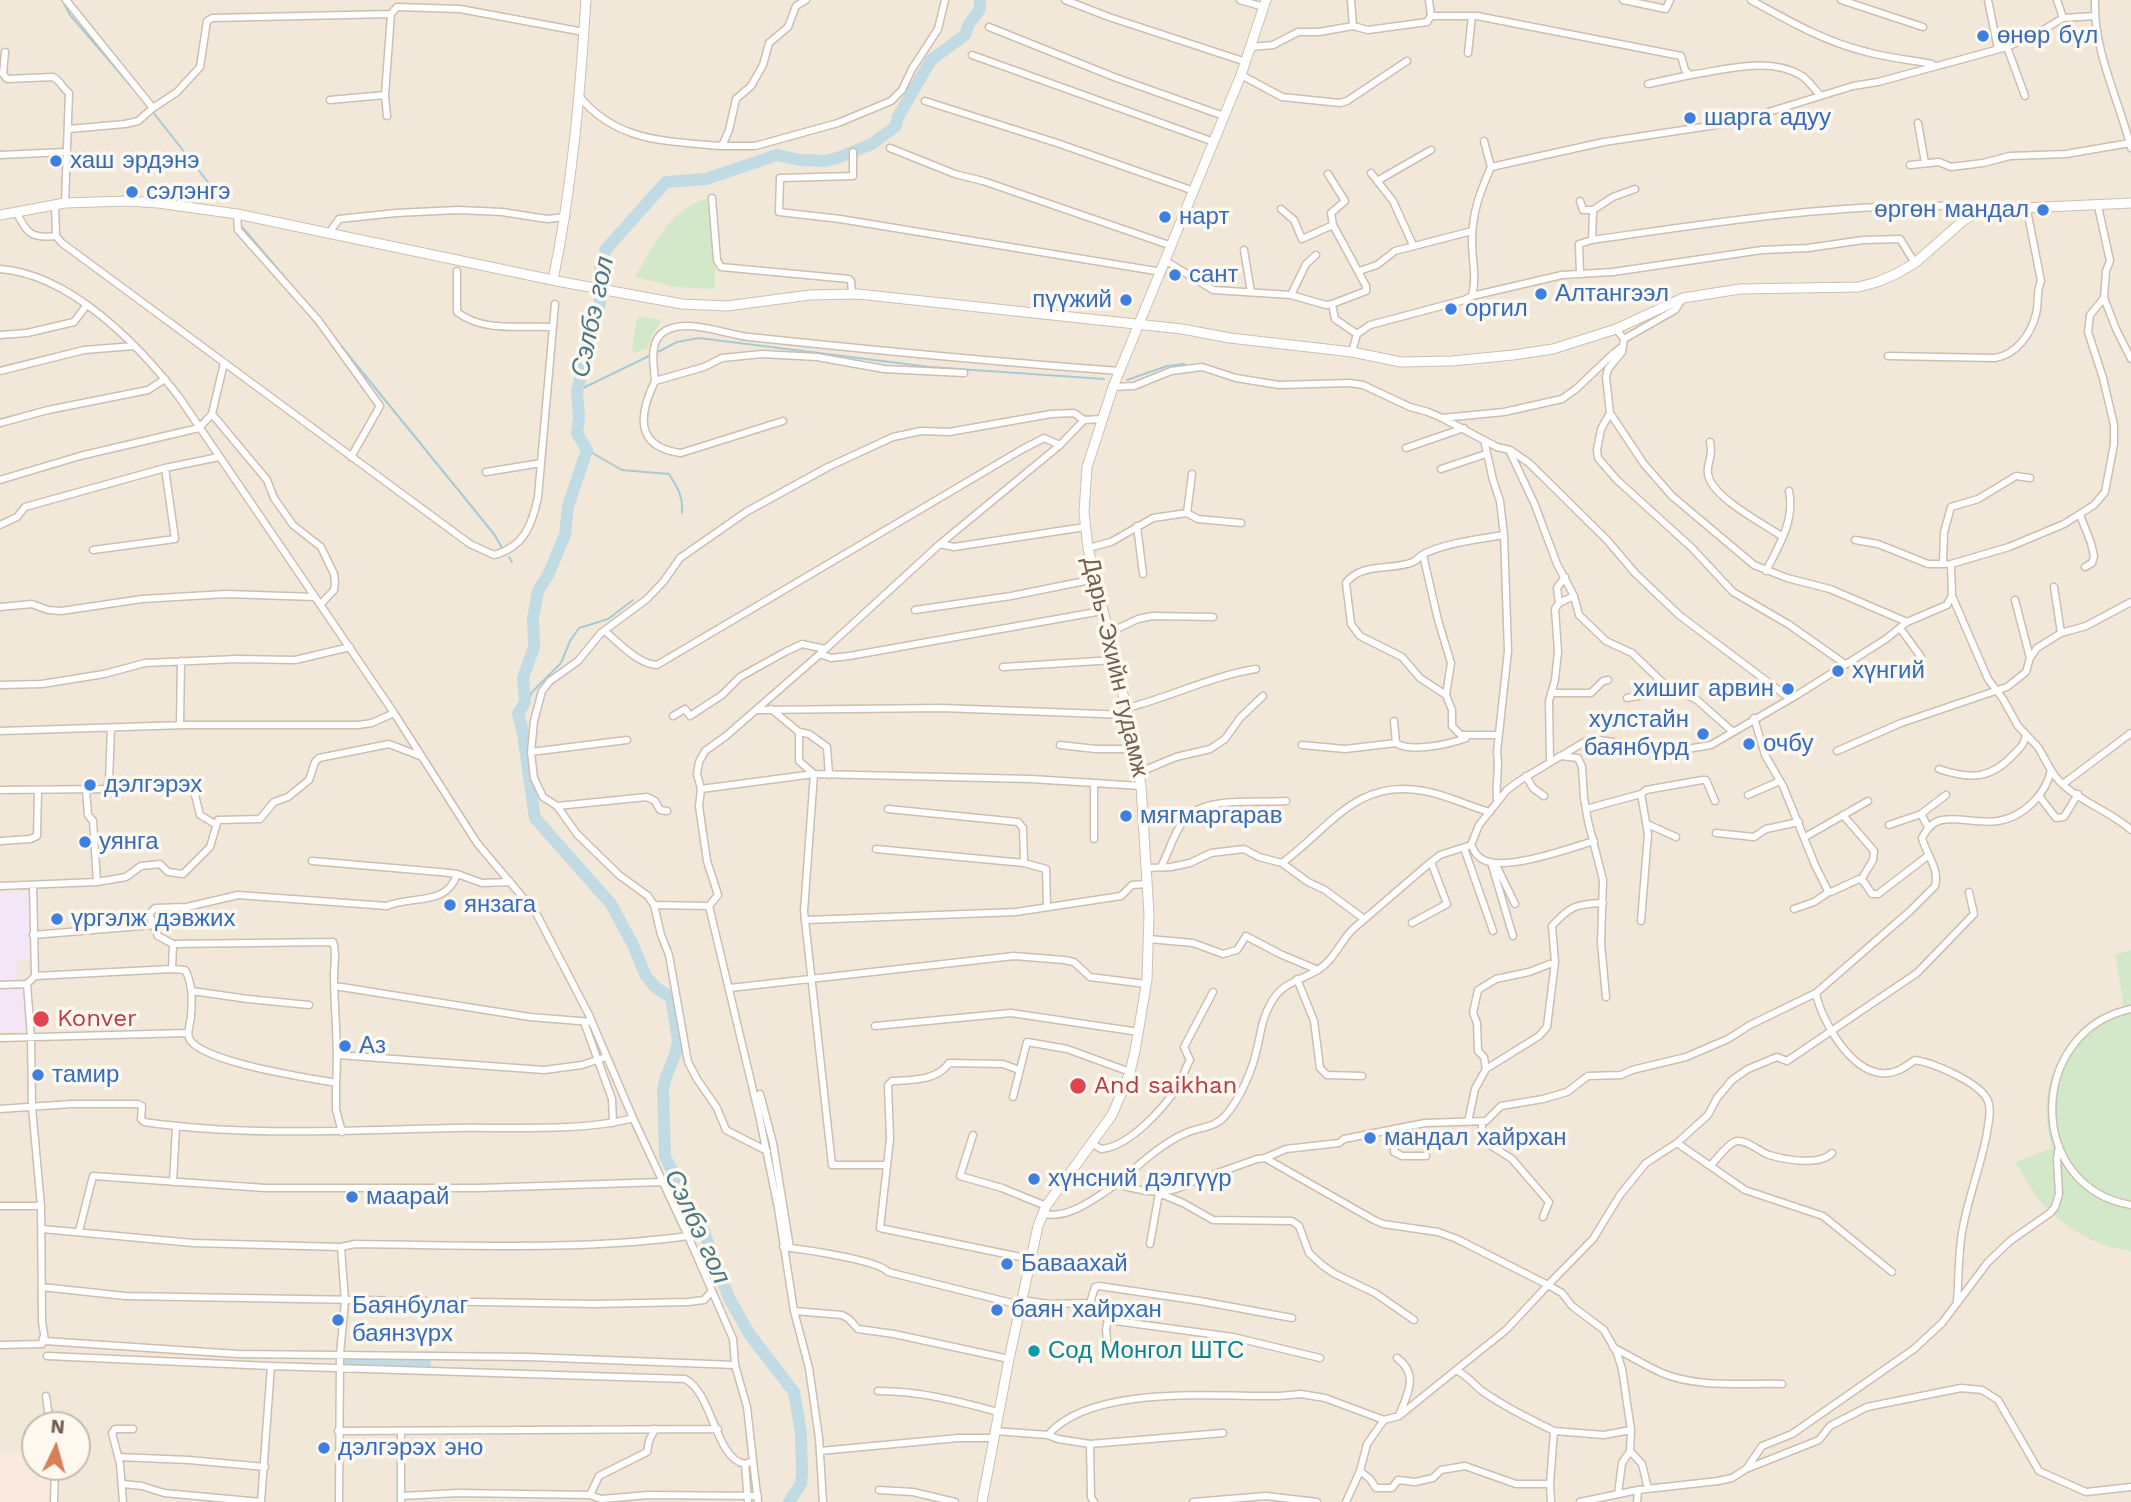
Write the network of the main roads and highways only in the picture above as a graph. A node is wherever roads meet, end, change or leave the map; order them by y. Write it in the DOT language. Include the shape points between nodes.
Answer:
graph roads {
  1 [pos="586,0"];
  2 [pos="1265,4"];
  3 [pos="2131,202"];
  4 [pos="0,215"];
  5 [pos="558,281"];
  6 [pos="1139,324"];
  7 [pos="982,1502"];
  1 -- 5 [label="main road"];
  2 -- 6 [label="main road, Дарь-Эхийн гудамж" via="1241,75"];
  3 -- 6 [label="main road" via="1982,211 1964,220 1915,263 1859,287 1740,289 1683,298 1616,329 1553,349 1401,362"];
  4 -- 5 [label="main road" via="60,204 159,203 237,214"];
  5 -- 6 [label="main road" via="682,304 727,306 852,294"];
  6 -- 7 [label="main road, Дарь-Эхийн гудамж" via="1113,387 1086,477 1085,527 1140,772 1149,939 1146,984 1130,1072 1112,1115 1044,1210 1020,1303"];
}
